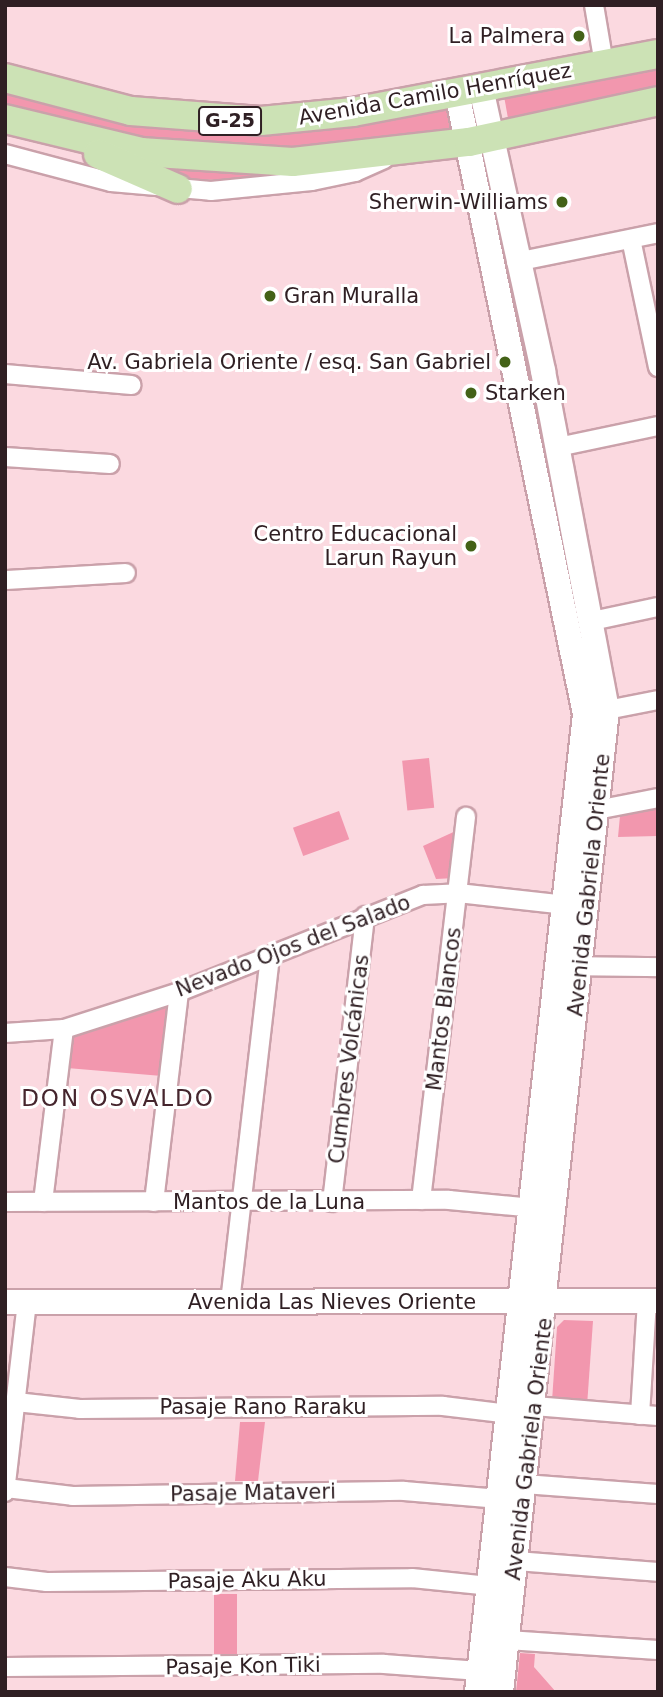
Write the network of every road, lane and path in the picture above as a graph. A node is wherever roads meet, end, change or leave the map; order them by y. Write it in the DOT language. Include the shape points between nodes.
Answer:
graph roads {
  1 [pos="594,5"];
  2 [pos="658,54"];
  3 [pos="604,64"];
  4 [pos="5,78"];
  5 [pos="469,90"];
  6 [pos="658,101"];
  7 [pos="658,114"];
  8 [pos="5,119"];
  9 [pos="578,121"];
  10 [pos="61,136"];
  11 [pos="480,140"];
  12 [pos="397,153"];
  13 [pos="5,154"];
  14 [pos="178,189"];
  15 [pos="658,233"];
  16 [pos="631,239"];
  17 [pos="516,262"];
  18 [pos="654,327"];
  19 [pos="658,367"];
  20 [pos="5,374"];
  21 [pos="132,385"];
  22 [pos="658,426"];
  23 [pos="558,447"];
  24 [pos="5,457"];
  25 [pos="110,464"];
  26 [pos="126,573"];
  27 [pos="5,579"];
  28 [pos="658,607"];
  29 [pos="592,621"];
  30 [pos="658,700"];
  31 [pos="607,710"];
  32 [pos="658,798"];
  33 [pos="586,812"];
  34 [pos="466,817"];
  35 [pos="458,893"];
  36 [pos="575,906"];
  37 [pos="365,916"];
  38 [pos="270,956"];
  39 [pos="568,965"];
  40 [pos="658,967"];
  41 [pos="179,992"];
  42 [pos="64,1029"];
  43 [pos="5,1033"];
  44 [pos="421,1200"];
  45 [pos="5,1202"];
  46 [pos="43,1202"];
  47 [pos="154,1202"];
  48 [pos="241,1202"];
  49 [pos="332,1202"];
  50 [pos="533,1208"];
  51 [pos="534,1301"];
  52 [pos="652,1301"];
  53 [pos="16,1302"];
  54 [pos="230,1302"];
  55 [pos="534,1406"];
  56 [pos="12,1411"];
  57 [pos="509,1414"];
  58 [pos="649,1415"];
  59 [pos="524,1484"];
  60 [pos="5,1490"];
  61 [pos="658,1494"];
  62 [pos="500,1499"];
  63 [pos="516,1561"];
  64 [pos="658,1572"];
  65 [pos="5,1577"];
  66 [pos="489,1586"];
  67 [pos="507,1640"];
  68 [pos="658,1650"];
  69 [pos="5,1667"];
  70 [pos="478,1681"];
  71 [pos="500,1692"];
  1 -- 3 [label="street"];
  2 -- 3 [label="main road, Avenida Camilo Henríquez / G-25"];
  3 -- 5 [label="main road, Avenida Camilo Henríquez / G-25"];
  4 -- 5 [label="main road, Avenida Camilo Henríquez / G-25" via="121,110 225,121 325,116"];
  5 -- 11 [label="main road, Avenida Gabriela Oriente"];
  6 -- 9 [label="main road, Avenida Camilo Henríquez / G-25"];
  7 -- 9 [label="street, Avenida Camilo Henríquez"];
  8 -- 10 [label="main road, Avenida Camilo Henríquez / G-25"];
  9 -- 11 [label="main road, Avenida Camilo Henríquez / G-25"];
  10 -- 12 [label="main road, Avenida Camilo Henríquez / G-25" via="226,161 319,161"];
  10 -- 14 [label="main road"];
  11 -- 12 [label="main road, Avenida Camilo Henríquez / G-25"];
  11 -- 17 [label="main road, Avenida Gabriela Oriente"];
  11 -- 33 [label="main road, Avenida Gabriela Oriente" via="583,696"];
  12 -- 14 [label="street, Avenida Camilo Henríquez" via="355,172 312,181 246,190"];
  13 -- 14 [label="street, Avenida Camilo Henríquez" via="92,178"];
  15 -- 16 [label="street"];
  16 -- 17 [label="street"];
  16 -- 18 [label="street"];
  17 -- 23 [label="main road, Avenida Gabriela Oriente"];
  18 -- 19 [label="street"];
  20 -- 21 [label="street"];
  22 -- 23 [label="street"];
  23 -- 29 [label="main road, Avenida Gabriela Oriente"];
  24 -- 25 [label="street"];
  26 -- 27 [label="street"];
  28 -- 29 [label="street"];
  29 -- 31 [label="main road, Avenida Gabriela Oriente"];
  30 -- 31 [label="street"];
  31 -- 33 [label="main road, Avenida Gabriela Oriente"];
  32 -- 33 [label="street"];
  33 -- 36 [label="main road, Avenida Gabriela Oriente"];
  34 -- 35 [label="street, Mantos Blancos"];
  35 -- 36 [label="street, Nevado Ojos del Salado"];
  35 -- 37 [label="street, Nevado Ojos del Salado" via="423,895"];
  35 -- 44 [label="street, Mantos Blancos"];
  36 -- 39 [label="main road, Avenida Gabriela Oriente"];
  37 -- 38 [label="street, Nevado Ojos del Salado"];
  37 -- 49 [label="street, Cumbres Volcánicas"];
  38 -- 41 [label="street, Nevado Ojos del Salado"];
  38 -- 48 [label="street"];
  39 -- 40 [label="street"];
  39 -- 50 [label="main road, Avenida Gabriela Oriente"];
  39 -- 51 [label="main road, Avenida Gabriela Oriente"];
  41 -- 42 [label="street, Nevado Ojos del Salado"];
  41 -- 47 [label="street"];
  42 -- 43 [label="street, Nevado Ojos del Salado"];
  42 -- 46 [label="street"];
  44 -- 49 [label="street, Mantos de la Luna"];
  44 -- 50 [label="street, Mantos de la Luna"];
  45 -- 46 [label="street, Mantos de la Luna"];
  46 -- 47 [label="street, Mantos de la Luna"];
  47 -- 48 [label="street, Mantos de la Luna"];
  48 -- 49 [label="street, Mantos de la Luna"];
  48 -- 54 [label="street"];
  50 -- 51 [label="main road, Avenida Gabriela Oriente"];
  51 -- 52 [label="main road, Avenida Las Nieves Oriente"];
  51 -- 54 [label="main road, Avenida Las Nieves Oriente"];
  51 -- 55 [label="main road, Avenida Gabriela Oriente"];
  51 -- 57 [label="main road, Avenida Gabriela Oriente"];
  52 -- 58 [label="street"];
  53 -- 54 [label="main road, Avenida Las Nieves Oriente"];
  53 -- 56 [label="street"];
  55 -- 58 [label="street"];
  55 -- 59 [label="main road, Avenida Gabriela Oriente"];
  56 -- 57 [label="street, Pasaje Rano Raraku" via="443,1406"];
  56 -- 60 [label="street"];
  57 -- 62 [label="main road, Avenida Gabriela Oriente"];
  59 -- 61 [label="street"];
  59 -- 63 [label="main road, Avenida Gabriela Oriente"];
  60 -- 62 [label="street, Pasaje Mataveri" via="73,1496 404,1491"];
  62 -- 66 [label="main road, Avenida Gabriela Oriente"];
  63 -- 64 [label="street"];
  63 -- 67 [label="main road, Avenida Gabriela Oriente"];
  65 -- 66 [label="street, Pasaje Aku Aku" via="47,1582 412,1578"];
  66 -- 70 [label="main road, Avenida Gabriela Oriente"];
  67 -- 68 [label="street"];
  67 -- 71 [label="main road, Avenida Gabriela Oriente"];
  69 -- 70 [label="street, Pasaje Kon Tiki" via="384,1664"];
}
